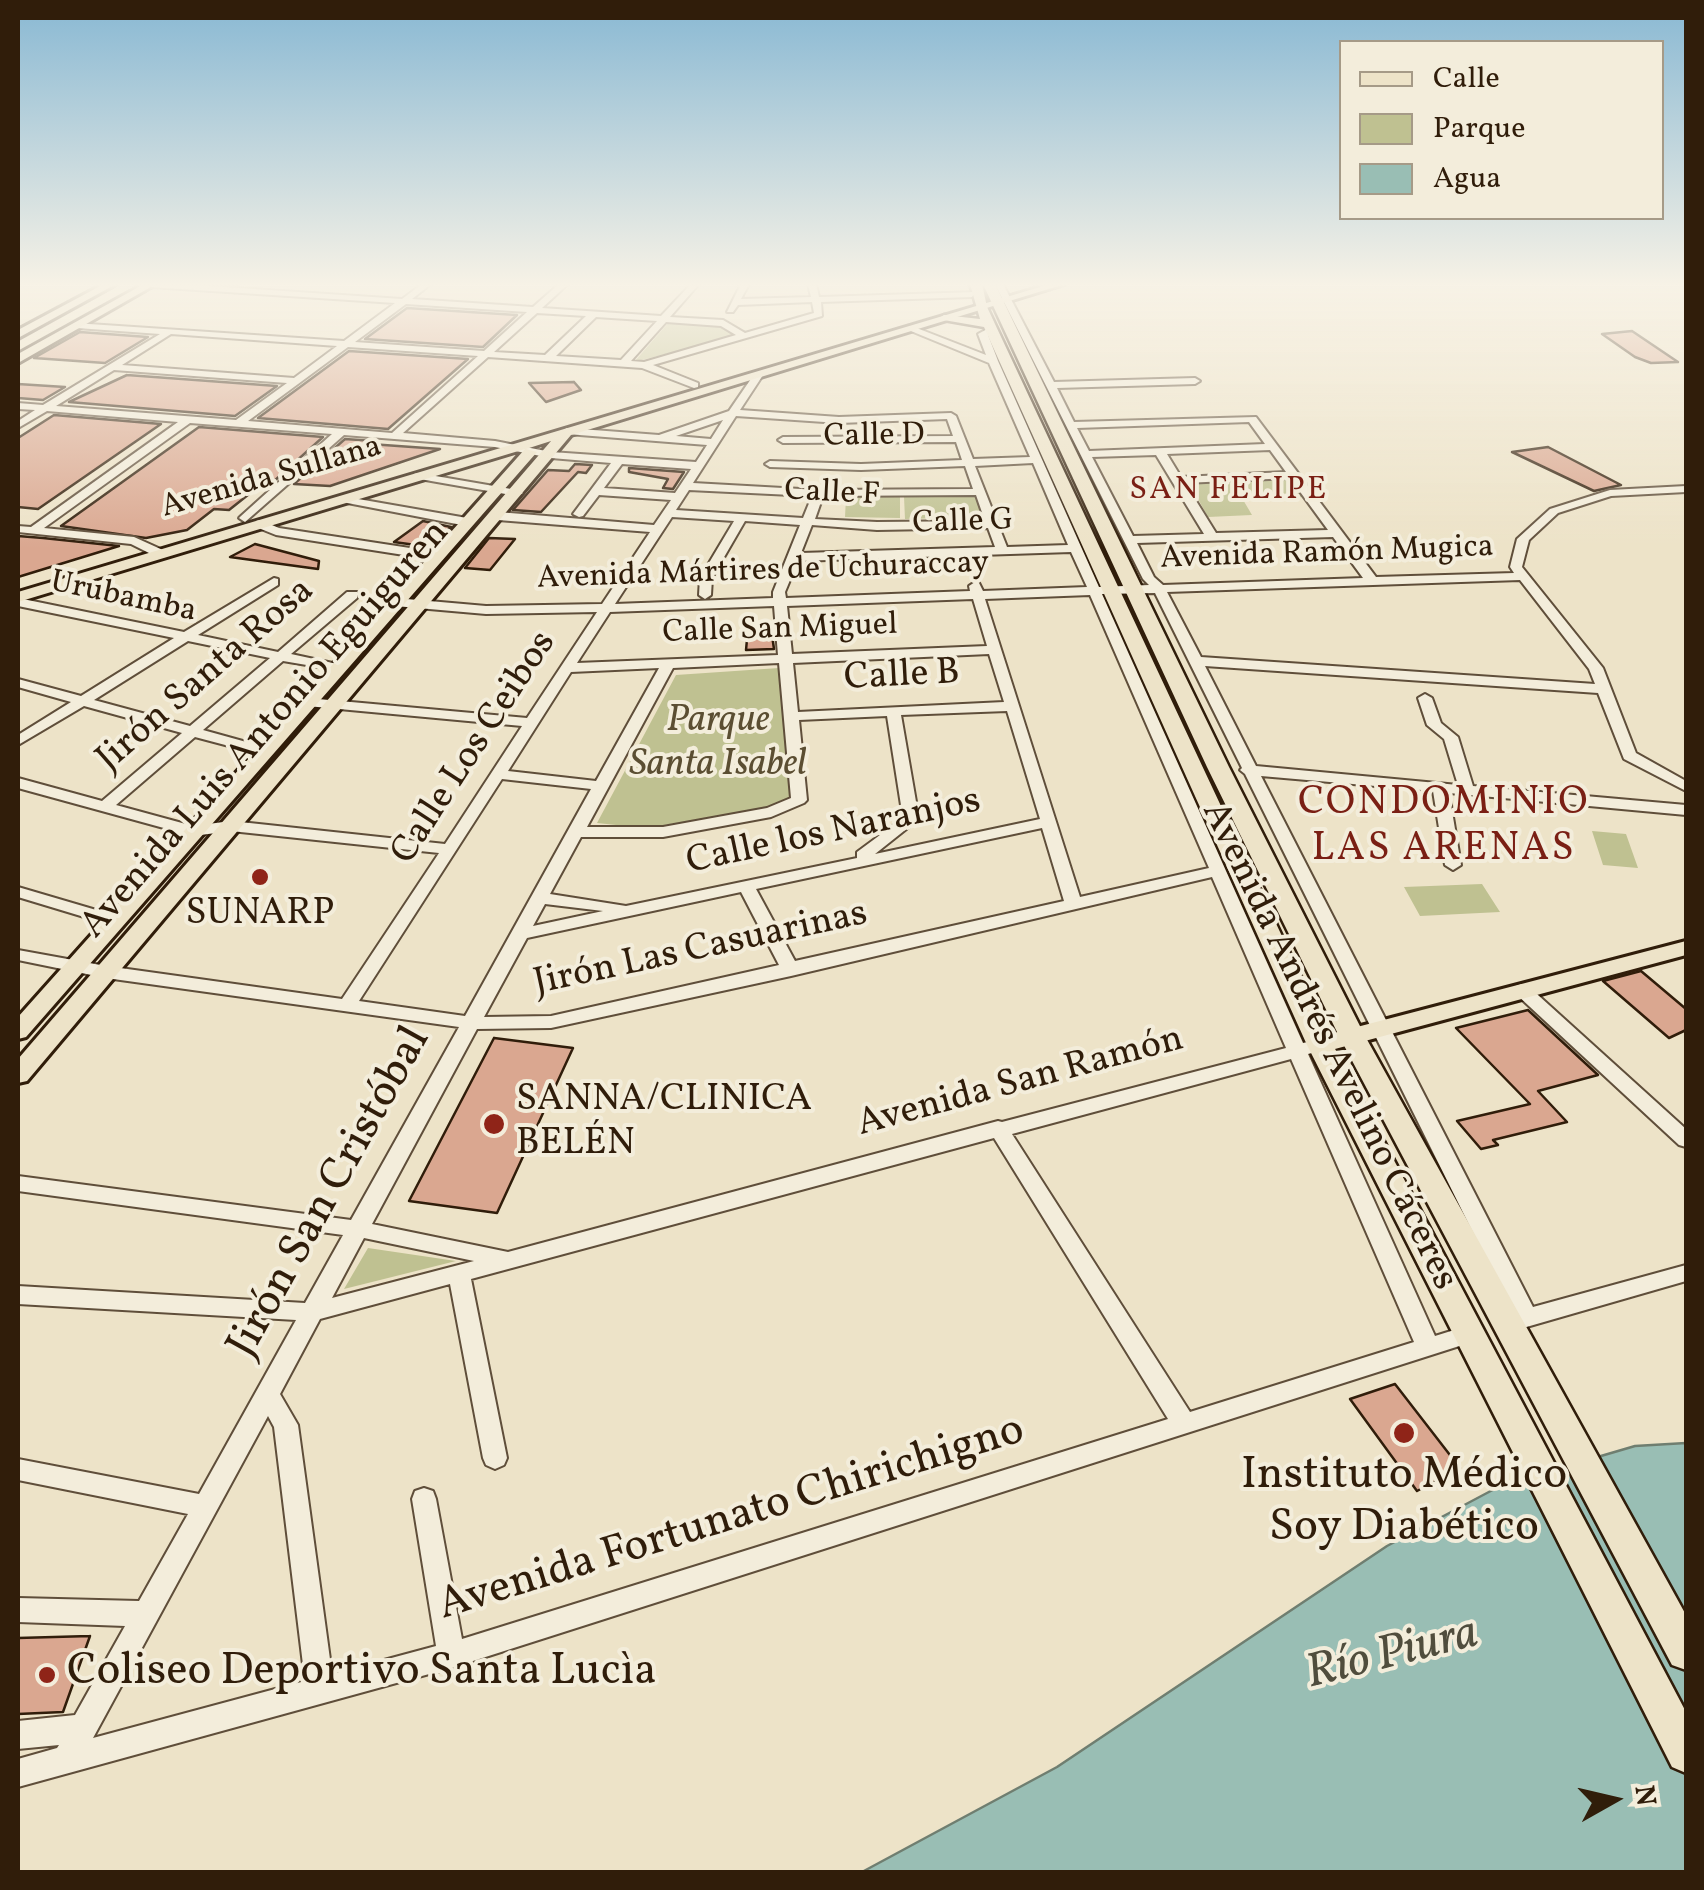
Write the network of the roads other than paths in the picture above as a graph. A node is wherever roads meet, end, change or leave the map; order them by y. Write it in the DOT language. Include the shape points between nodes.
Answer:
graph roads {
  1 [pos="104,372"];
  2 [pos="186,372"];
  3 [pos="307,372"];
  4 [pos="465,372"];
  5 [pos="662,372"];
  6 [pos="752,372"];
  7 [pos="999,372"];
  8 [pos="1020,372"];
  9 [pos="1042,372"];
  10 [pos="296,380"];
  11 [pos="1195,381"];
  12 [pos="694,385"];
  13 [pos="1052,385"];
  14 [pos="18,406"];
  15 [pos="45,408"];
  16 [pos="734,413"];
  17 [pos="796,418"];
  18 [pos="186,420"];
  19 [pos="238,424"];
  20 [pos="18,425"];
  21 [pos="1072,425"];
  22 [pos="567,431"];
  23 [pos="342,432"];
  24 [pos="394,436"];
  25 [pos="660,438"];
  26 [pos="960,439"];
  27 [pos="784,440"];
  28 [pos="714,442"];
  29 [pos="502,446"];
  30 [pos="1273,448"];
  31 [pos="530,452"];
  32 [pos="1160,452"];
  33 [pos="1086,454"];
  34 [pos="551,455"];
  35 [pos="619,460"];
  36 [pos="1038,460"];
  37 [pos="969,463"];
  38 [pos="770,464"];
  39 [pos="699,466"];
  40 [pos="418,476"];
  41 [pos="1294,476"];
  42 [pos="1178,480"];
  43 [pos="1686,489"];
  44 [pos="496,490"];
  45 [pos="756,490"];
  46 [pos="596,491"];
  47 [pos="683,492"];
  48 [pos="980,492"];
  49 [pos="819,493"];
  50 [pos="518,494"];
  51 [pos="342,499"];
  52 [pos="669,512"];
  53 [pos="579,514"];
  54 [pos="498,516"];
  55 [pos="742,518"];
  56 [pos="252,521"];
  57 [pos="467,522"];
  58 [pos="807,522"];
  59 [pos="992,524"];
  60 [pos="18,529"];
  61 [pos="658,529"];
  62 [pos="34,530"];
  63 [pos="1337,533"];
  64 [pos="1213,538"];
  65 [pos="1129,540"];
  66 [pos="1076,548"];
  67 [pos="156,550"];
  68 [pos="1002,550"];
  69 [pos="436,556"];
  70 [pos="793,557"];
  71 [pos="1519,572"];
  72 [pos="1369,576"];
  73 [pos="274,582"];
  74 [pos="18,584"];
  75 [pos="1121,584"];
  76 [pos="976,590"];
  77 [pos="352,595"];
  78 [pos="705,595"];
  79 [pos="780,597"];
  80 [pos="413,598"];
  81 [pos="18,600"];
  82 [pos="610,603"];
  83 [pos="1146,616"];
  84 [pos="1179,629"];
  85 [pos="182,639"];
  86 [pos="995,650"];
  87 [pos="279,657"];
  88 [pos="786,659"];
  89 [pos="1195,661"];
  90 [pos="668,664"];
  91 [pos="337,668"];
  92 [pos="568,668"];
  93 [pos="18,684"];
  94 [pos="1605,689"];
  95 [pos="1425,698"];
  96 [pos="82,701"];
  97 [pos="307,702"];
  98 [pos="335,704"];
  99 [pos="1012,706"];
  100 [pos="893,712"];
  101 [pos="794,716"];
  102 [pos="532,722"];
  103 [pos="192,732"];
  104 [pos="18,741"];
  105 [pos="263,752"];
  106 [pos="1248,770"];
  107 [pos="498,774"];
  108 [pos="18,784"];
  109 [pos="602,786"];
  110 [pos="1686,787"];
  111 [pos="1440,788"];
  112 [pos="1467,790"];
  113 [pos="104,808"];
  114 [pos="1686,810"];
  115 [pos="911,819"];
  116 [pos="1048,822"];
  117 [pos="231,826"];
  118 [pos="193,832"];
  119 [pos="576,832"];
  120 [pos="921,848"];
  121 [pos="450,849"];
  122 [pos="853,862"];
  123 [pos="1453,864"];
  124 [pos="1218,871"];
  125 [pos="745,885"];
  126 [pos="18,892"];
  127 [pos="540,898"];
  128 [pos="1074,904"];
  129 [pos="634,910"];
  130 [pos="114,922"];
  131 [pos="520,934"];
  132 [pos="1686,948"];
  133 [pos="18,955"];
  134 [pos="74,967"];
  135 [pos="791,970"];
  136 [pos="106,972"];
  137 [pos="1522,990"];
  138 [pos="347,1006"];
  139 [pos="471,1023"];
  140 [pos="1379,1029"];
  141 [pos="18,1031"];
  142 [pos="1352,1036"];
  143 [pos="1309,1048"];
  144 [pos="18,1075"];
  145 [pos="998,1128"];
  146 [pos="1686,1140"];
  147 [pos="18,1183"];
  148 [pos="358,1230"];
  149 [pos="507,1259"];
  150 [pos="459,1272"];
  151 [pos="1686,1273"];
  152 [pos="18,1295"];
  153 [pos="312,1312"];
  154 [pos="1517,1322"];
  155 [pos="1467,1335"];
  156 [pos="1428,1346"];
  157 [pos="268,1394"];
  158 [pos="1184,1424"];
  159 [pos="495,1458"];
  160 [pos="18,1469"];
  161 [pos="424,1499"];
  162 [pos="206,1506"];
  163 [pos="18,1610"];
  164 [pos="146,1614"];
  165 [pos="1686,1652"];
  166 [pos="451,1655"];
  167 [pos="320,1691"];
  168 [pos="84,1728"];
  169 [pos="18,1735"];
  170 [pos="1686,1753"];
  171 [pos="65,1762"];
  172 [pos="18,1773"];
  1 -- 15 [label="street"];
  2 -- 10 [label="street"];
  3 -- 10 [label="street"];
  4 -- 24 [label="street"];
  5 -- 12 [label="street"];
  6 -- 12 [label="main road, Avenida Sullana"];
  6 -- 16 [label="street, Calle Los Ceibos"];
  6 -- 22 [label="main road, Avenida Sullana"];
  7 -- 36 [label="street, Avenida Andrés Avelino Cáceres"];
  8 -- 75 [label="highway, Avenida Andrés Avelino Cáceres"];
  9 -- 13 [label="street, Avenida Andrés Avelino Cáceres"];
  10 -- 19 [label="street"];
  11 -- 13 [label="street"];
  12 -- 29 [label="main road, Avenida Sullana"];
  13 -- 21 [label="street, Avenida Andrés Avelino Cáceres"];
  14 -- 15 [label="street"];
  15 -- 18 [label="street"];
  15 -- 20 [label="street"];
  16 -- 17 [label="street"];
  16 -- 25 [label="street"];
  16 -- 28 [label="street, Calle Los Ceibos"];
  17 -- 26 [label="street" via="949,416"];
  17 -- 27 [label="street"];
  18 -- 19 [label="street"];
  18 -- 62 [label="street"];
  19 -- 23 [label="street"];
  21 -- 30 [label="street" via="1252,419"];
  21 -- 33 [label="street, Avenida Andrés Avelino Cáceres"];
  22 -- 25 [label="street"];
  22 -- 29 [label="main road, Avenida Sullana"];
  22 -- 34 [label="main road, Avenida Luis Antonio Eguiguren"];
  23 -- 24 [label="street"];
  23 -- 56 [label="street"];
  24 -- 29 [label="street"];
  25 -- 28 [label="street"];
  26 -- 27 [label="street"];
  26 -- 37 [label="street"];
  27 -- 38 [label="street"];
  28 -- 39 [label="street, Calle Los Ceibos"];
  29 -- 31 [label="street"];
  29 -- 40 [label="main road, Avenida Sullana"];
  29 -- 56 [label="main road, Avenida Sullana"];
  30 -- 32 [label="street"];
  30 -- 41 [label="street"];
  31 -- 34 [label="street"];
  31 -- 44 [label="main road, Avenida Luis Antonio Eguiguren"];
  32 -- 33 [label="street"];
  32 -- 42 [label="street"];
  33 -- 65 [label="street, Avenida Andrés Avelino Cáceres"];
  34 -- 35 [label="street"];
  34 -- 50 [label="main road, Avenida Luis Antonio Eguiguren"];
  35 -- 39 [label="street"];
  35 -- 46 [label="street"];
  36 -- 37 [label="street, Calle D"];
  36 -- 66 [label="street, Avenida Andrés Avelino Cáceres"];
  37 -- 38 [label="street, Calle D"];
  37 -- 48 [label="street"];
  38 -- 45 [label="street"];
  39 -- 47 [label="street, Calle Los Ceibos"];
  40 -- 44 [label="street"];
  40 -- 51 [label="main road, Avenida Sullana"];
  41 -- 42 [label="street"];
  41 -- 63 [label="street"];
  42 -- 64 [label="street"];
  43 -- 71 [label="street" via="1610,493 1554,511 1523,538"];
  44 -- 50 [label="street"];
  44 -- 57 [label="main road, Avenida Luis Antonio Eguiguren"];
  45 -- 47 [label="street"];
  45 -- 49 [label="street"];
  46 -- 47 [label="street"];
  46 -- 53 [label="street"];
  47 -- 52 [label="street, Calle Los Ceibos"];
  48 -- 49 [label="street"];
  48 -- 59 [label="street"];
  49 -- 58 [label="street"];
  50 -- 54 [label="main road, Avenida Luis Antonio Eguiguren"];
  51 -- 56 [label="main road, Avenida Sullana"];
  51 -- 57 [label="street"];
  52 -- 55 [label="street, Calle F"];
  52 -- 61 [label="street, Calle Los Ceibos"];
  54 -- 61 [label="street"];
  54 -- 80 [label="main road, Avenida Luis Antonio Eguiguren"];
  55 -- 58 [label="street, Calle F"];
  55 -- 78 [label="street" via="706,578"];
  56 -- 67 [label="main road, Avenida Sullana"];
  56 -- 69 [label="street"];
  57 -- 69 [label="main road, Avenida Luis Antonio Eguiguren"];
  58 -- 59 [label="street, Calle F"];
  58 -- 70 [label="street"];
  59 -- 68 [label="street"];
  60 -- 62 [label="street"];
  61 -- 82 [label="street, Calle Los Ceibos"];
  62 -- 67 [label="street"];
  63 -- 64 [label="street"];
  63 -- 72 [label="street"];
  64 -- 65 [label="street"];
  65 -- 75 [label="street, Avenida Andrés Avelino Cáceres"];
  66 -- 68 [label="street, Calle G"];
  66 -- 75 [label="street, Avenida Andrés Avelino Cáceres"];
  67 -- 74 [label="main road, Avenida Sullana"];
  67 -- 81 [label="main road, Avenida Sullana"];
  68 -- 70 [label="street, Calle G"];
  69 -- 80 [label="main road, Avenida Luis Antonio Eguiguren"];
  70 -- 79 [label="street"];
  71 -- 72 [label="street, Avenida Ramón Mugica"];
  71 -- 94 [label="street" via="1583,650"];
  72 -- 75 [label="street, Avenida Ramón Mugica"];
  73 -- 85 [label="street"];
  75 -- 76 [label="street, Avenida Mártires de Uchuraccay"];
  75 -- 83 [label="highway, Avenida Andrés Avelino Cáceres"];
  75 -- 84 [label="street, Avenida Andrés Avelino Cáceres"];
  75 -- 124 [label="street, Avenida Andrés Avelino Cáceres"];
  75 -- 143 [label="highway, Avenida Andrés Avelino Cáceres"];
  76 -- 79 [label="street, Avenida Mártires de Uchuraccay"];
  76 -- 86 [label="street"];
  77 -- 87 [label="street, Jirón Santa Rosa"];
  78 -- 79 [label="street, Avenida Mártires de Uchuraccay"];
  78 -- 82 [label="street, Avenida Mártires de Uchuraccay"];
  79 -- 82 [label="street, Avenida Mártires de Uchuraccay"];
  79 -- 88 [label="street"];
  80 -- 82 [label="street, Avenida Mártires de Uchuraccay" via="486,610"];
  80 -- 91 [label="main road, Avenida Luis Antonio Eguiguren"];
  80 -- 98 [label="main road, Avenida Luis Antonio Eguiguren"];
  81 -- 85 [label="street, Urubamba"];
  82 -- 92 [label="street, Calle Los Ceibos"];
  83 -- 84 [label="highway"];
  83 -- 142 [label="highway, Avenida Andrés Avelino Cáceres"];
  84 -- 89 [label="street, Avenida Andrés Avelino Cáceres"];
  85 -- 87 [label="street, Urubamba"];
  85 -- 96 [label="street"];
  86 -- 88 [label="street, Calle San Miguel"];
  86 -- 99 [label="street"];
  87 -- 91 [label="street, Urubamba"];
  87 -- 103 [label="street, Jirón Santa Rosa"];
  88 -- 90 [label="street, Calle San Miguel"];
  88 -- 101 [label="street"];
  89 -- 94 [label="street"];
  89 -- 106 [label="street, Avenida Andrés Avelino Cáceres"];
  90 -- 92 [label="street, Calle San Miguel"];
  90 -- 109 [label="street, Jirón San Cristóbal"];
  91 -- 97 [label="main road, Avenida Luis Antonio Eguiguren"];
  92 -- 102 [label="street, Calle Los Ceibos"];
  93 -- 96 [label="street"];
  94 -- 110 [label="street" via="1629,756"];
  95 -- 112 [label="street" via="1434,725 1451,738"];
  96 -- 103 [label="street"];
  96 -- 104 [label="street"];
  97 -- 98 [label="street"];
  97 -- 105 [label="main road, Avenida Luis Antonio Eguiguren"];
  98 -- 102 [label="street"];
  98 -- 117 [label="main road, Avenida Luis Antonio Eguiguren"];
  99 -- 100 [label="street, Calle B"];
  99 -- 116 [label="street"];
  100 -- 101 [label="street, Calle B"];
  100 -- 115 [label="street"];
  101 -- 119 [label="street" via="802,793 789,807 653,834"];
  102 -- 107 [label="street, Calle Los Ceibos"];
  103 -- 105 [label="street"];
  103 -- 113 [label="street, Jirón Santa Rosa"];
  105 -- 118 [label="main road, Avenida Luis Antonio Eguiguren"];
  106 -- 111 [label="street"];
  106 -- 140 [label="street, Avenida Andrés Avelino Cáceres"];
  107 -- 109 [label="street"];
  107 -- 121 [label="street, Calle Los Ceibos"];
  108 -- 113 [label="street"];
  109 -- 119 [label="street, Jirón San Cristóbal"];
  111 -- 112 [label="street"];
  111 -- 123 [label="street"];
  112 -- 114 [label="street"];
  113 -- 118 [label="street"];
  115 -- 120 [label="street"];
  115 -- 122 [label="street"];
  116 -- 120 [label="street, Calle los Naranjos"];
  116 -- 128 [label="street"];
  117 -- 118 [label="street"];
  117 -- 121 [label="street"];
  117 -- 136 [label="main road, Avenida Luis Antonio Eguiguren"];
  118 -- 130 [label="main road, Avenida Luis Antonio Eguiguren"];
  119 -- 127 [label="street, Jirón San Cristóbal"];
  120 -- 122 [label="street, Calle los Naranjos"];
  121 -- 138 [label="street, Calle Los Ceibos"];
  122 -- 125 [label="street, Calle los Naranjos"];
  124 -- 128 [label="street, Jirón Las Casuarinas"];
  124 -- 143 [label="street, Avenida Andrés Avelino Cáceres"];
  125 -- 129 [label="street, Calle los Naranjos"];
  125 -- 135 [label="street"];
  126 -- 130 [label="street"];
  127 -- 129 [label="street, Calle los Naranjos"];
  127 -- 131 [label="street, Jirón San Cristóbal"];
  128 -- 135 [label="street, Jirón Las Casuarinas"];
  129 -- 131 [label="street, Calle los Naranjos"];
  130 -- 134 [label="main road, Avenida Luis Antonio Eguiguren"];
  131 -- 139 [label="street, Jirón San Cristóbal"];
  132 -- 137 [label="main road, Avenida San Ramón"];
  133 -- 134 [label="street, Jirón Las Casuarinas"];
  134 -- 136 [label="street, Jirón Las Casuarinas"];
  134 -- 141 [label="main road, Avenida Luis Antonio Eguiguren"];
  135 -- 139 [label="street, Jirón Las Casuarinas" via="551,1022"];
  136 -- 138 [label="street, Jirón Las Casuarinas"];
  136 -- 144 [label="main road, Avenida Luis Antonio Eguiguren"];
  137 -- 140 [label="main road, Avenida San Ramón"];
  137 -- 146 [label="street"];
  138 -- 139 [label="street, Jirón Las Casuarinas"];
  139 -- 148 [label="street, Jirón San Cristóbal"];
  140 -- 142 [label="main road, Avenida San Ramón"];
  140 -- 154 [label="street, Avenida Andrés Avelino Cáceres"];
  142 -- 143 [label="main road, Avenida San Ramón"];
  142 -- 154 [label="highway, Avenida Andrés Avelino Cáceres"];
  143 -- 145 [label="street, Avenida San Ramón"];
  143 -- 155 [label="highway, Avenida Andrés Avelino Cáceres"];
  143 -- 156 [label="street, Avenida Andrés Avelino Cáceres"];
  145 -- 149 [label="street, Avenida San Ramón"];
  145 -- 158 [label="street"];
  147 -- 148 [label="street"];
  148 -- 149 [label="street"];
  148 -- 153 [label="street, Jirón San Cristóbal"];
  149 -- 150 [label="street, Avenida San Ramón"];
  150 -- 153 [label="street, Avenida San Ramón"];
  150 -- 159 [label="street"];
  151 -- 154 [label="street"];
  152 -- 153 [label="street, Avenida San Ramón"];
  153 -- 157 [label="street, Jirón San Cristóbal"];
  154 -- 165 [label="highway, Avenida Andrés Avelino Cáceres" via="1553,1412"];
  155 -- 156 [label="street, Avenida Fortunato Chirichigno"];
  155 -- 170 [label="highway, Avenida Andrés Avelino Cáceres"];
  156 -- 158 [label="street, Avenida Fortunato Chirichigno"];
  157 -- 162 [label="street, Jirón San Cristóbal"];
  157 -- 167 [label="street" via="286,1425"];
  158 -- 166 [label="street, Avenida Fortunato Chirichigno"];
  160 -- 162 [label="street"];
  161 -- 166 [label="street"];
  162 -- 164 [label="street, Jirón San Cristóbal"];
  163 -- 164 [label="street"];
  164 -- 168 [label="street, Jirón San Cristóbal"];
  166 -- 167 [label="street, Avenida Fortunato Chirichigno"];
  167 -- 171 [label="street, Avenida Fortunato Chirichigno"];
  168 -- 169 [label="street"];
  168 -- 171 [label="street, Jirón San Cristóbal"];
  171 -- 172 [label="street, Avenida Fortunato Chirichigno"];
}
